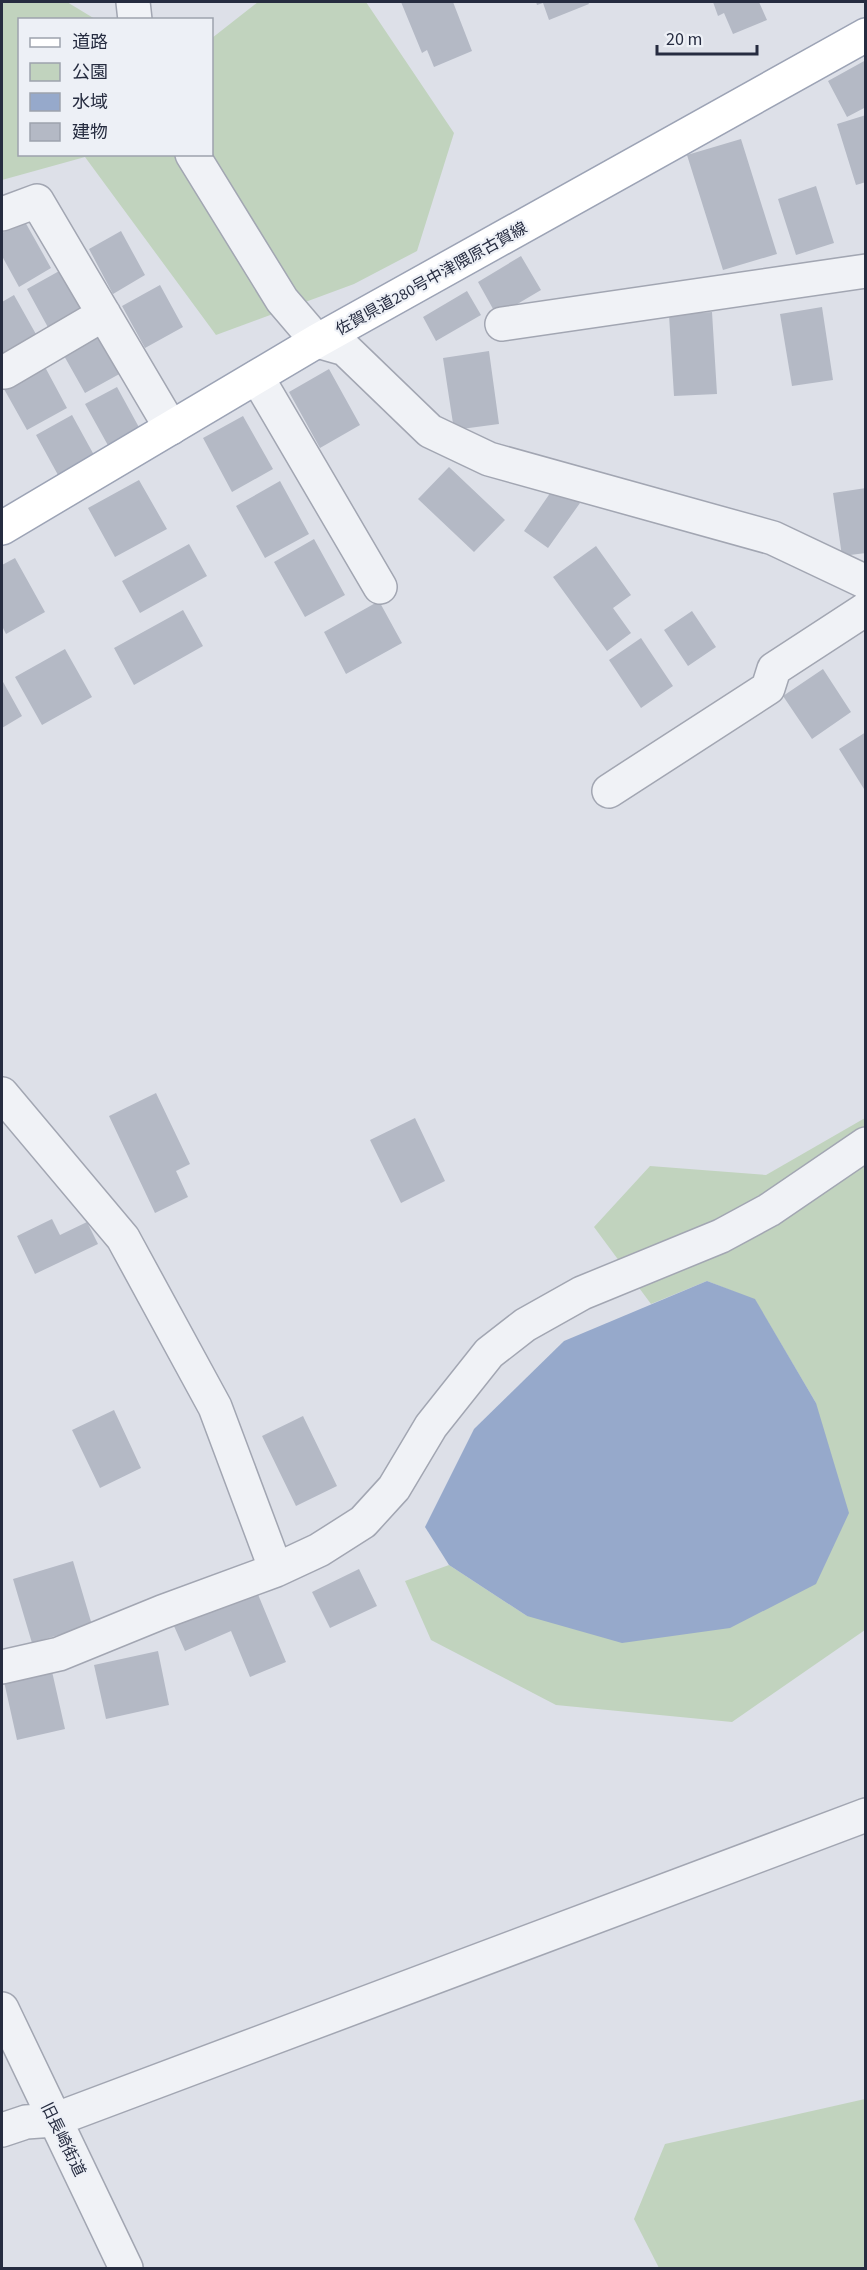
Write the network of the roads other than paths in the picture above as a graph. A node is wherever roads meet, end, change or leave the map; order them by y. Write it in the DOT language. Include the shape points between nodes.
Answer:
graph roads {
  1 [pos="133,2"];
  2 [pos="135,18"];
  3 [pos="866,35"];
  4 [pos="193,156"];
  5 [pos="2,214"];
  6 [pos="866,271"];
  7 [pos="104,314"];
  8 [pos="502,324"];
  9 [pos="318,341"];
  10 [pos="5,372"];
  11 [pos="257,377"];
  12 [pos="171,428"];
  13 [pos="2,528"];
  14 [pos="866,582"];
  15 [pos="380,587"];
  16 [pos="866,609"];
  17 [pos="609,791"];
  18 [pos="2,1095"];
  19 [pos="866,1144"];
  20 [pos="276,1570"];
  21 [pos="2,1666"];
  22 [pos="866,1815"];
  23 [pos="2,2009"];
  24 [pos="54,2120"];
  25 [pos="2,2130"];
  26 [pos="126,2268"];
  1 -- 2 [label="street"];
  3 -- 9 [label="main road, 佐賀県道280号中津隈原古賀線"];
  4 -- 9 [label="street" via="282,300"];
  5 -- 7 [label="street" via="37,201"];
  6 -- 8 [label="street"];
  7 -- 10 [label="street"];
  7 -- 12 [label="street"];
  9 -- 11 [label="main road, 佐賀県道280号中津隈原古賀線"];
  9 -- 14 [label="street" via="345,349 430,430 489,459 773,538"];
  11 -- 12 [label="main road, 佐賀県道280号中津隈原古賀線"];
  11 -- 15 [label="street"];
  12 -- 13 [label="main road, 佐賀県道280号中津隈原古賀線"];
  16 -- 17 [label="street" via="774,669 768,688"];
  18 -- 20 [label="street" via="123,1238 215,1407"];
  19 -- 20 [label="street" via="769,1210 721,1236 582,1293 525,1324 489,1353 431,1426 393,1488 363,1522 319,1550"];
  20 -- 21 [label="street" via="59,1654"];
  22 -- 24 [label="street"];
  23 -- 24 [label="street, 旧長崎街道"];
  24 -- 25 [label="street" via="26,2122"];
  24 -- 26 [label="street, 旧長崎街道"];
}
